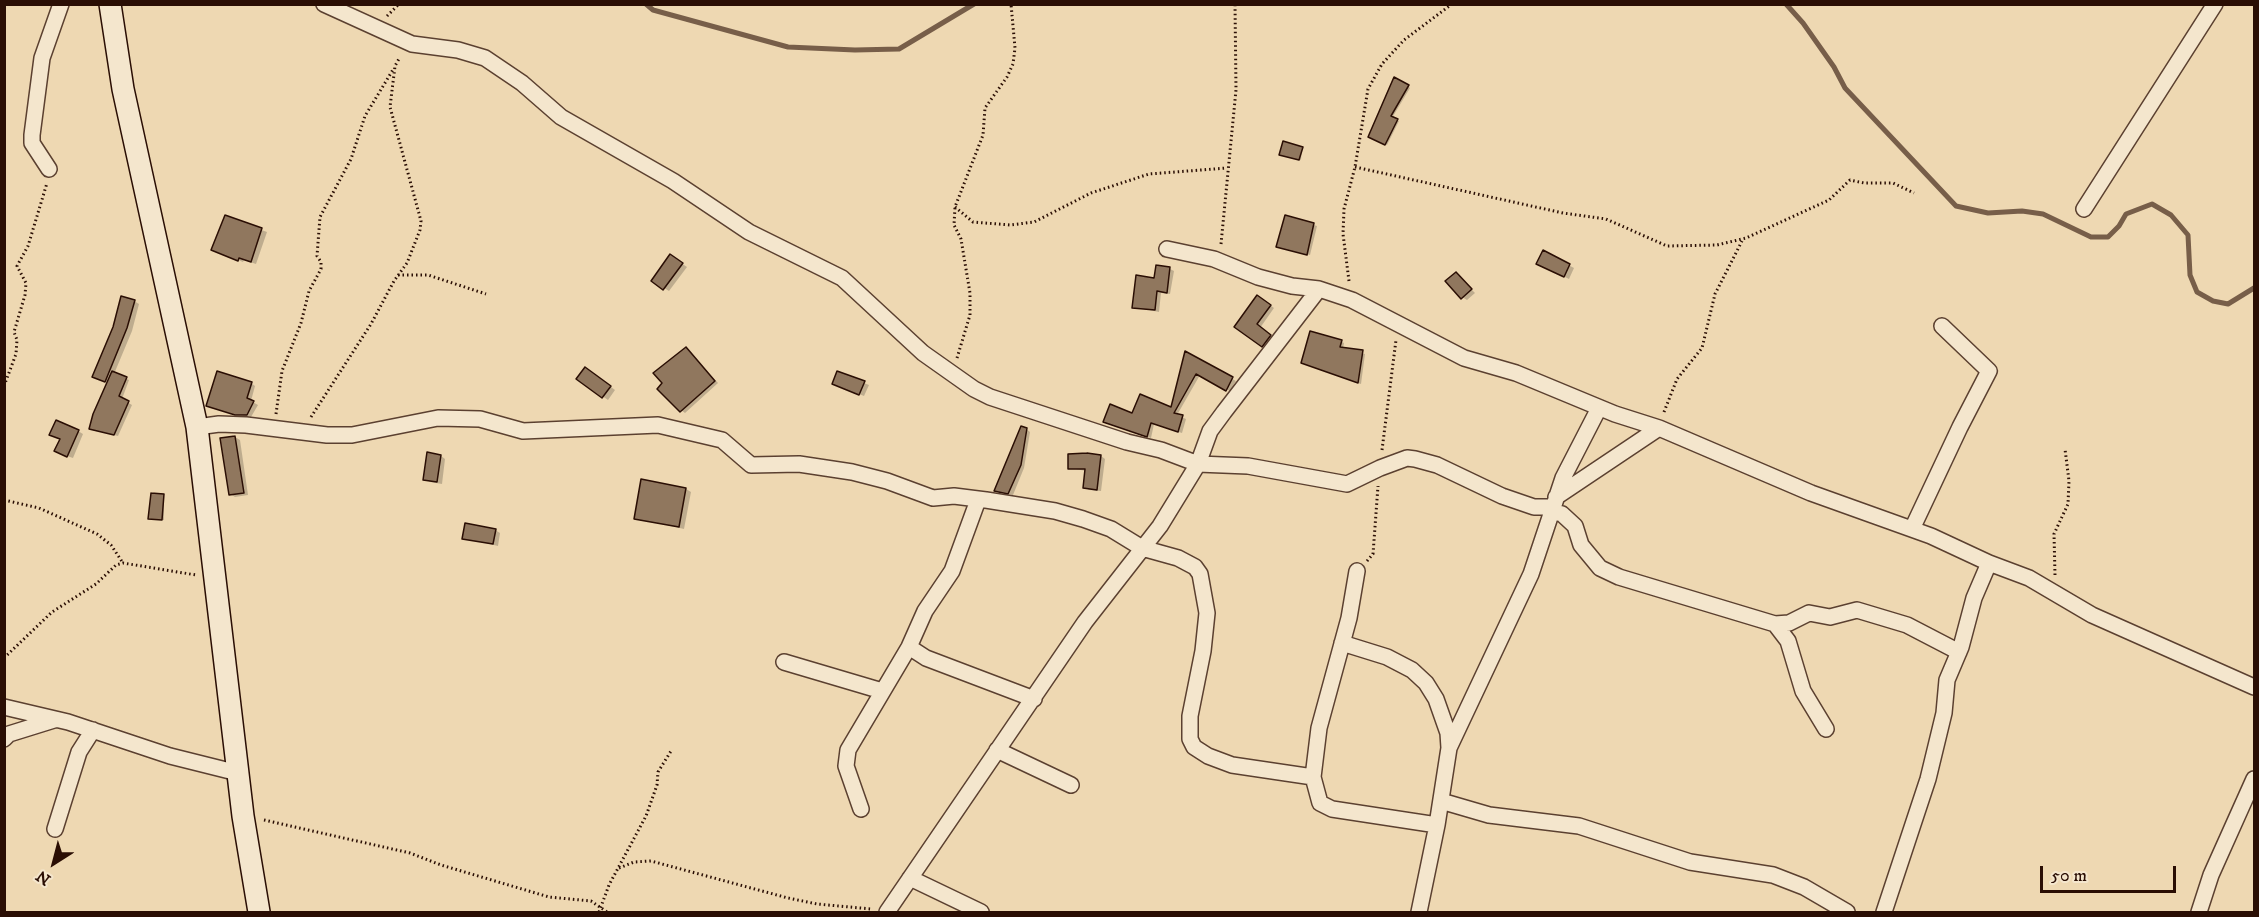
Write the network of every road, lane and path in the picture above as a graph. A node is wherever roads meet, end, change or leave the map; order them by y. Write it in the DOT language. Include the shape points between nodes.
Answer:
graph roads {
  1 [pos="61,4"];
  2 [pos="110,4"];
  3 [pos="324,4"];
  4 [pos="1011,4"];
  5 [pos="1235,4"];
  6 [pos="1452,4"];
  7 [pos="2215,4"];
  8 [pos="408,42"];
  9 [pos="395,66"];
  10 [pos="1355,167"];
  11 [pos="1227,168"];
  12 [pos="49,170"];
  13 [pos="1914,193"];
  14 [pos="955,207"];
  15 [pos="2084,209"];
  16 [pos="1743,239"];
  17 [pos="1167,249"];
  18 [pos="1220,261"];
  19 [pos="398,275"];
  20 [pos="1319,289"];
  21 [pos="486,294"];
  22 [pos="1352,300"];
  23 [pos="1942,326"];
  24 [pos="951,374"];
  25 [pos="4,386"];
  26 [pos="1599,408"];
  27 [pos="196,427"];
  28 [pos="273,428"];
  29 [pos="1659,428"];
  30 [pos="296,429"];
  31 [pos="2065,449"];
  32 [pos="1198,464"];
  33 [pos="4,500"];
  34 [pos="978,500"];
  35 [pos="1553,505"];
  36 [pos="1912,529"];
  37 [pos="1142,548"];
  38 [pos="123,563"];
  39 [pos="1989,563"];
  40 [pos="1357,571"];
  41 [pos="216,578"];
  42 [pos="2055,593"];
  43 [pos="1775,624"];
  44 [pos="1342,643"];
  45 [pos="909,647"];
  46 [pos="1959,652"];
  47 [pos="4,658"];
  48 [pos="784,662"];
  49 [pos="2254,687"];
  50 [pos="882,691"];
  51 [pos="1034,699"];
  52 [pos="4,707"];
  53 [pos="58,720"];
  54 [pos="1826,729"];
  55 [pos="93,730"];
  56 [pos="4,739"];
  57 [pos="1449,748"];
  58 [pos="997,750"];
  59 [pos="671,751"];
  60 [pos="238,772"];
  61 [pos="1313,777"];
  62 [pos="2254,779"];
  63 [pos="1071,785"];
  64 [pos="1441,801"];
  65 [pos="861,808"];
  66 [pos="243,816"];
  67 [pos="1437,825"];
  68 [pos="55,829"];
  69 [pos="619,868"];
  70 [pos="910,878"];
  71 [pos="601,907"];
  72 [pos="887,911"];
  73 [pos="259,912"];
  74 [pos="599,912"];
  75 [pos="607,912"];
  76 [pos="981,912"];
  77 [pos="1419,912"];
  78 [pos="1847,912"];
  79 [pos="1884,912"];
  80 [pos="2199,912"];
  1 -- 12 [label="street" via="42,58 32,135 32,143"];
  2 -- 27 [label="street" via="123,89"];
  3 -- 8 [label="street"];
  4 -- 14 [label="path" via="1013,64 985,108 983,135"];
  5 -- 11 [label="path" via="1236,90"];
  6 -- 10 [label="path" via="1404,40 1382,64 1368,89"];
  7 -- 15 [label="street"];
  8 -- 9 [label="path"];
  8 -- 24 [label="street" via="485,58 561,117 672,181 749,232 842,278"];
  9 -- 19 [label="path" via="390,107 421,221 416,244"];
  9 -- 28 [label="path" via="365,116 351,159 320,217 317,255 321,269 309,291 282,371"];
  10 -- 16 [label="path" via="1606,219 1667,246 1717,245"];
  10 -- 22 [label="path" via="1343,225"];
  11 -- 14 [label="path" via="1149,174 1090,192 1034,222 973,222"];
  11 -- 18 [label="path"];
  12 -- 25 [label="path" via="40,211 17,266 26,283 25,295 14,332 16,354"];
  13 -- 16 [label="path" via="1893,183 1850,180 1829,200"];
  14 -- 24 [label="path" via="954,225 962,239 970,315"];
  16 -- 29 [label="path" via="1715,294 1702,348 1677,379"];
  17 -- 18 [label="street"];
  18 -- 20 [label="street" via="1280,283"];
  19 -- 21 [label="path" via="428,275"];
  19 -- 30 [label="path" via="327,396"];
  20 -- 22 [label="street"];
  20 -- 32 [label="street" via="1210,431"];
  22 -- 26 [label="street" via="1464,358 1516,373"];
  23 -- 36 [label="street" via="1989,371"];
  24 -- 32 [label="street" via="990,397"];
  26 -- 29 [label="street"];
  26 -- 35 [label="street"];
  27 -- 28 [label="street" via="219,424"];
  27 -- 41 [label="street"];
  28 -- 30 [label="street"];
  29 -- 35 [label="street"];
  29 -- 36 [label="street" via="1811,494"];
  30 -- 34 [label="street" via="352,435 422,419 461,417 523,431 658,425 722,440 750,465 799,464 887,481 933,498"];
  31 -- 42 [label="path" via="2068,504 2054,534"];
  32 -- 35 [label="street" via="1248,465 1347,484 1407,458 1437,465 1534,507"];
  32 -- 37 [label="street"];
  33 -- 38 [label="path" via="39,508 97,534 111,545"];
  34 -- 37 [label="street" via="1083,519 1111,529"];
  34 -- 45 [label="street" via="952,572 925,611"];
  35 -- 43 [label="street" via="1575,526 1581,545 1600,568"];
  35 -- 57 [label="street" via="1531,573"];
  36 -- 39 [label="street"];
  37 -- 51 [label="street" via="1085,622"];
  37 -- 61 [label="street" via="1178,558 1200,574 1207,613 1190,716 1194,747 1232,765"];
  38 -- 41 [label="path"];
  38 -- 47 [label="path" via="62,604"];
  39 -- 42 [label="street"];
  39 -- 46 [label="street" via="1974,598"];
  40 -- 44 [label="street"];
  41 -- 60 [label="street"];
  42 -- 49 [label="street" via="2117,627"];
  43 -- 46 [label="street" via="1789,623 1809,613 1830,617 1857,610 1907,625"];
  43 -- 54 [label="street" via="1788,641 1803,691"];
  44 -- 57 [label="street" via="1388,657 1426,683 1445,722"];
  44 -- 61 [label="street" via="1319,728"];
  45 -- 50 [label="street"];
  45 -- 51 [label="street" via="926,658"];
  46 -- 79 [label="street" via="1947,680 1944,713 1928,779"];
  48 -- 50 [label="street"];
  50 -- 65 [label="street" via="845,758"];
  51 -- 58 [label="street"];
  52 -- 53 [label="street"];
  53 -- 55 [label="street"];
  53 -- 56 [label="street" via="9,734"];
  55 -- 60 [label="street" via="170,756"];
  55 -- 68 [label="street" via="79,752"];
  57 -- 64 [label="street"];
  58 -- 63 [label="street"];
  58 -- 70 [label="street"];
  59 -- 69 [label="path" via="658,772 646,816"];
  60 -- 66 [label="street"];
  61 -- 67 [label="street" via="1320,803 1326,807"];
  62 -- 80 [label="street" via="2211,875"];
  64 -- 67 [label="street"];
  64 -- 78 [label="street" via="1501,817 1579,826 1690,862 1773,875 1804,887"];
  66 -- 71 [label="path" via="410,853 549,897 591,901"];
  66 -- 73 [label="street"];
  67 -- 77 [label="street"];
  69 -- 71 [label="path"];
  69 -- 72 [label="path" via="651,861 817,904"];
  70 -- 72 [label="street"];
  70 -- 76 [label="street"];
  71 -- 74 [label="path"];
  71 -- 75 [label="path"];
}
